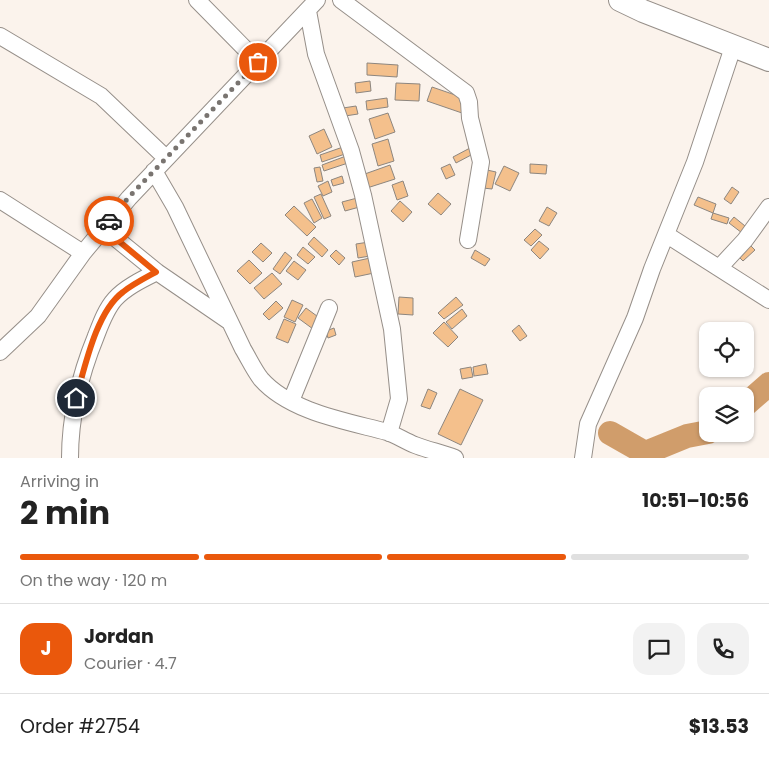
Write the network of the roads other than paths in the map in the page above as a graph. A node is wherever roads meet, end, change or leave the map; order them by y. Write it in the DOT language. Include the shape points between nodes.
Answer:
graph roads {
  1 [pos="197,0"];
  2 [pos="341,0"];
  3 [pos="620,0"];
  4 [pos="312,5"];
  5 [pos="0,36"];
  6 [pos="733,47"];
  7 [pos="769,60"];
  8 [pos="258,62"];
  9 [pos="166,158"];
  10 [pos="154,171"];
  11 [pos="0,200"];
  12 [pos="769,207"];
  13 [pos="103,228"];
  14 [pos="667,235"];
  15 [pos="468,240"];
  16 [pos="83,253"];
  17 [pos="719,268"];
  18 [pos="156,272"];
  19 [pos="769,300"];
  20 [pos="330,308"];
  21 [pos="230,322"];
  22 [pos="0,352"];
  23 [pos="291,401"];
  24 [pos="389,433"];
  25 [pos="70,458"];
  26 [pos="455,458"];
  27 [pos="583,458"];
  1 -- 8 [label="street"];
  2 -- 15 [label="street" via="466,93 481,162"];
  3 -- 6 [label="main road"];
  4 -- 8 [label="street"];
  4 -- 24 [label="street" via="316,54 351,151 392,329 399,399"];
  5 -- 9 [label="street" via="102,96"];
  6 -- 7 [label="main road"];
  6 -- 14 [label="street" via="716,104"];
  8 -- 9 [label="street"];
  9 -- 10 [label="street"];
  10 -- 13 [label="street"];
  10 -- 21 [label="street" via="166,187"];
  11 -- 16 [label="street"];
  12 -- 17 [label="street" via="746,240"];
  13 -- 16 [label="street"];
  13 -- 18 [label="street"];
  14 -- 17 [label="street"];
  14 -- 27 [label="street" via="616,365 590,420"];
  16 -- 22 [label="street" via="38,316"];
  17 -- 19 [label="street"];
  18 -- 21 [label="street"];
  18 -- 25 [label="street" via="123,291 109,308 90,350 71,423"];
  20 -- 23 [label="street"];
  21 -- 23 [label="street" via="260,378"];
  23 -- 24 [label="street" via="349,424"];
  24 -- 26 [label="street"];
}
